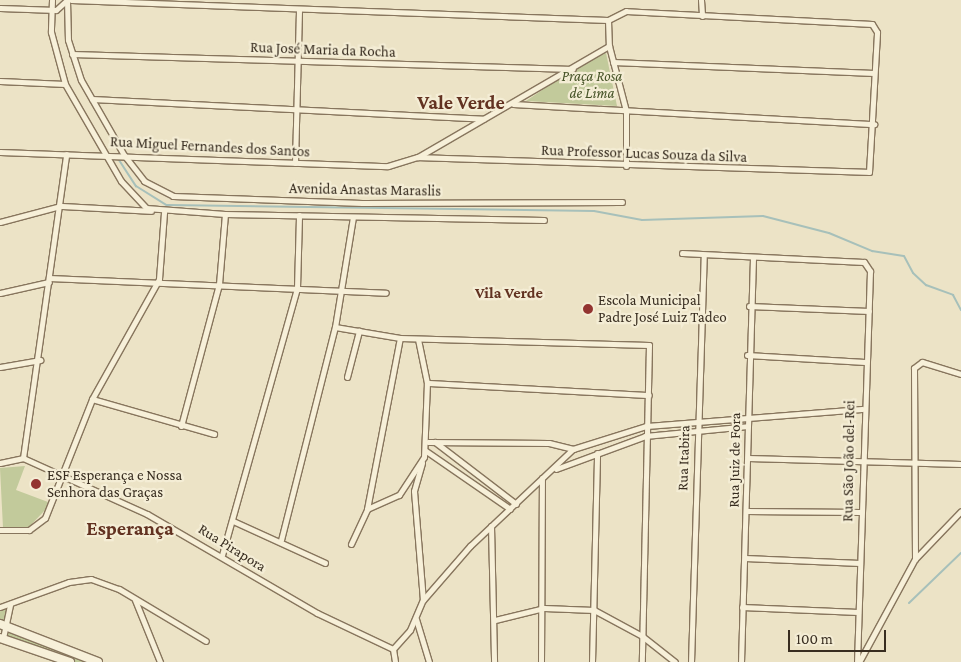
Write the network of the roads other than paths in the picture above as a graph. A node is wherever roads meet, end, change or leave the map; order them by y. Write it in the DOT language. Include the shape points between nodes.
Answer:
graph roads {
  1 [pos="52,0"];
  2 [pos="67,0"];
  3 [pos="71,0"];
  4 [pos="701,0"];
  5 [pos="0,8"];
  6 [pos="299,9"];
  7 [pos="50,10"];
  8 [pos="702,16"];
  9 [pos="608,20"];
  10 [pos="609,46"];
  11 [pos="72,54"];
  12 [pos="297,62"];
  13 [pos="613,62"];
  14 [pos="573,70"];
  15 [pos="874,72"];
  16 [pos="0,82"];
  17 [pos="65,84"];
  18 [pos="92,99"];
  19 [pos="512,104"];
  20 [pos="296,110"];
  21 [pos="626,111"];
  22 [pos="483,119"];
  23 [pos="874,124"];
  24 [pos="0,152"];
  25 [pos="66,154"];
  26 [pos="107,154"];
  27 [pos="124,155"];
  28 [pos="418,157"];
  29 [pos="294,163"];
  30 [pos="626,166"];
  31 [pos="622,202"];
  32 [pos="60,206"];
  33 [pos="164,212"];
  34 [pos="225,214"];
  35 [pos="300,215"];
  36 [pos="353,217"];
  37 [pos="544,220"];
  38 [pos="0,222"];
  39 [pos="682,253"];
  40 [pos="704,255"];
  41 [pos="753,258"];
  42 [pos="159,279"];
  43 [pos="49,280"];
  44 [pos="219,284"];
  45 [pos="297,288"];
  46 [pos="343,290"];
  47 [pos="386,292"];
  48 [pos="0,293"];
  49 [pos="749,306"];
  50 [pos="869,311"];
  51 [pos="335,327"];
  52 [pos="359,331"];
  53 [pos="400,338"];
  54 [pos="418,339"];
  55 [pos="747,355"];
  56 [pos="40,360"];
  57 [pos="865,362"];
  58 [pos="0,367"];
  59 [pos="961,374"];
  60 [pos="347,377"];
  61 [pos="427,383"];
  62 [pos="649,395"];
  63 [pos="92,399"];
  64 [pos="862,409"];
  65 [pos="748,416"];
  66 [pos="698,420"];
  67 [pos="181,426"];
  68 [pos="646,426"];
  69 [pos="748,426"];
  70 [pos="697,430"];
  71 [pos="214,434"];
  72 [pos="645,436"];
  73 [pos="428,442"];
  74 [pos="435,442"];
  75 [pos="573,450"];
  76 [pos="597,453"];
  77 [pos="425,454"];
  78 [pos="22,458"];
  79 [pos="748,458"];
  80 [pos="862,461"];
  81 [pos="911,461"];
  82 [pos="0,463"];
  83 [pos="961,464"];
  84 [pos="553,470"];
  85 [pos="61,474"];
  86 [pos="542,478"];
  87 [pos="516,504"];
  88 [pos="367,509"];
  89 [pos="510,509"];
  90 [pos="746,510"];
  91 [pos="861,512"];
  92 [pos="961,512"];
  93 [pos="234,521"];
  94 [pos="491,526"];
  95 [pos="0,530"];
  96 [pos="281,540"];
  97 [pos="351,544"];
  98 [pos="222,555"];
  99 [pos="745,558"];
  100 [pos="915,559"];
  101 [pos="325,562"];
  102 [pos="860,563"];
  103 [pos="134,599"];
  104 [pos="423,600"];
  105 [pos="10,604"];
  106 [pos="0,607"];
  107 [pos="742,607"];
  108 [pos="544,608"];
  109 [pos="594,610"];
  110 [pos="858,612"];
  111 [pos="416,619"];
  112 [pos="495,620"];
  113 [pos="3,625"];
  114 [pos="642,636"];
  115 [pos="1,638"];
  116 [pos="206,641"];
  117 [pos="393,649"];
  118 [pos="70,662"];
  119 [pos="98,662"];
  120 [pos="160,662"];
  121 [pos="395,662"];
  122 [pos="429,662"];
  123 [pos="494,662"];
  124 [pos="541,662"];
  125 [pos="592,662"];
  126 [pos="642,662"];
  127 [pos="675,662"];
  128 [pos="691,662"];
  129 [pos="741,662"];
  130 [pos="858,662"];
  1 -- 7 [label="street"];
  2 -- 7 [label="street" via="60,8"];
  2 -- 11 [label="street, Avenida Anastas Maraslis"];
  3 -- 6 [label="street"];
  4 -- 8 [label="street"];
  5 -- 7 [label="street"];
  6 -- 9 [label="street"];
  6 -- 12 [label="street"];
  7 -- 17 [label="street, Avenida Anastas Maraslis"];
  8 -- 9 [label="street" via="626,11"];
  8 -- 15 [label="street" via="864,21 876,29"];
  9 -- 10 [label="street"];
  10 -- 13 [label="street"];
  10 -- 14 [label="street"];
  11 -- 12 [label="street, Rua José Maria da Rocha"];
  11 -- 18 [label="street, Avenida Anastas Maraslis"];
  12 -- 14 [label="street, Rua José Maria da Rocha"];
  12 -- 20 [label="street"];
  13 -- 15 [label="street"];
  13 -- 21 [label="street"];
  14 -- 19 [label="street"];
  15 -- 23 [label="street"];
  16 -- 17 [label="street"];
  17 -- 26 [label="street, Avenida Anastas Maraslis"];
  18 -- 20 [label="street"];
  18 -- 27 [label="street, Avenida Anastas Maraslis"];
  19 -- 21 [label="street"];
  19 -- 22 [label="street"];
  20 -- 22 [label="street"];
  20 -- 29 [label="street"];
  21 -- 23 [label="street"];
  21 -- 30 [label="street"];
  22 -- 28 [label="street"];
  23 -- 30 [label="street, Rua Professor Lucas Souza da Silva" via="869,172"];
  24 -- 25 [label="street, Rua Miguel Fernandes dos Santos"];
  25 -- 26 [label="street, Rua Miguel Fernandes dos Santos"];
  25 -- 32 [label="street"];
  26 -- 27 [label="street, Rua Miguel Fernandes dos Santos"];
  26 -- 33 [label="street, Avenida Anastas Maraslis" via="138,202"];
  27 -- 29 [label="street, Rua Miguel Fernandes dos Santos"];
  27 -- 31 [label="street, Avenida Anastas Maraslis" via="144,181 173,196 344,203"];
  28 -- 29 [label="street, Rua Miguel Fernandes dos Santos" via="388,166"];
  28 -- 30 [label="street, Rua Professor Lucas Souza da Silva"];
  32 -- 33 [label="street"];
  32 -- 38 [label="street"];
  32 -- 43 [label="street"];
  33 -- 34 [label="street, Avenida Anastas Maraslis"];
  33 -- 42 [label="street"];
  34 -- 35 [label="street, Avenida Anastas Maraslis"];
  34 -- 44 [label="street"];
  35 -- 36 [label="street, Avenida Anastas Maraslis"];
  35 -- 45 [label="street"];
  36 -- 37 [label="street, Avenida Anastas Maraslis"];
  36 -- 46 [label="street"];
  39 -- 40 [label="street"];
  40 -- 41 [label="street"];
  40 -- 66 [label="street, Rua Itabira"];
  41 -- 49 [label="street, Rua Juiz de Fora"];
  41 -- 50 [label="street, Rua São João del-Rei" via="864,262 870,278"];
  42 -- 43 [label="street"];
  42 -- 44 [label="street"];
  42 -- 63 [label="street"];
  43 -- 48 [label="street"];
  43 -- 56 [label="street"];
  44 -- 45 [label="street"];
  44 -- 67 [label="street"];
  45 -- 46 [label="street"];
  45 -- 93 [label="street"];
  46 -- 47 [label="street"];
  46 -- 51 [label="street"];
  49 -- 50 [label="street"];
  49 -- 55 [label="street, Rua Juiz de Fora"];
  50 -- 57 [label="street, Rua São João del-Rei"];
  51 -- 52 [label="street"];
  51 -- 96 [label="street"];
  52 -- 53 [label="street"];
  52 -- 60 [label="street"];
  53 -- 54 [label="street"];
  53 -- 88 [label="street"];
  54 -- 61 [label="street"];
  54 -- 62 [label="street" via="640,342 650,347"];
  55 -- 57 [label="street"];
  55 -- 65 [label="street, Rua Juiz de Fora"];
  56 -- 58 [label="street"];
  56 -- 78 [label="street"];
  57 -- 64 [label="street, Rua São João del-Rei"];
  59 -- 81 [label="street" via="916,363"];
  61 -- 62 [label="street"];
  61 -- 73 [label="street"];
  62 -- 68 [label="street"];
  63 -- 67 [label="street"];
  63 -- 85 [label="street"];
  64 -- 65 [label="street"];
  64 -- 80 [label="street, Rua São João del-Rei"];
  65 -- 66 [label="street"];
  65 -- 69 [label="street, Rua Juiz de Fora"];
  66 -- 68 [label="street"];
  66 -- 70 [label="street, Rua Itabira"];
  67 -- 71 [label="street"];
  68 -- 72 [label="street"];
  68 -- 75 [label="street"];
  69 -- 70 [label="street"];
  69 -- 79 [label="street, Rua Juiz de Fora"];
  70 -- 72 [label="street"];
  70 -- 128 [label="street, Rua Itabira"];
  72 -- 76 [label="street"];
  72 -- 114 [label="street"];
  73 -- 74 [label="street"];
  73 -- 77 [label="street"];
  74 -- 75 [label="street" via="549,443"];
  74 -- 87 [label="street"];
  75 -- 84 [label="street"];
  76 -- 84 [label="street"];
  76 -- 109 [label="street"];
  77 -- 88 [label="street" via="399,496"];
  77 -- 89 [label="street"];
  77 -- 104 [label="street" via="414,491"];
  78 -- 82 [label="street"];
  78 -- 85 [label="street, Rua Pirapora"];
  79 -- 80 [label="street"];
  79 -- 90 [label="street, Rua Juiz de Fora"];
  80 -- 81 [label="street"];
  80 -- 91 [label="street, Rua São João del-Rei"];
  81 -- 83 [label="street"];
  81 -- 100 [label="street"];
  84 -- 86 [label="street"];
  85 -- 95 [label="street" via="51,504 37,526 20,532"];
  85 -- 98 [label="street, Rua Pirapora"];
  86 -- 87 [label="street"];
  86 -- 108 [label="street"];
  87 -- 89 [label="street"];
  88 -- 97 [label="street"];
  89 -- 94 [label="street"];
  90 -- 91 [label="street"];
  90 -- 99 [label="street, Rua Juiz de Fora"];
  91 -- 102 [label="street, Rua São João del-Rei"];
  92 -- 100 [label="street"];
  93 -- 96 [label="street"];
  93 -- 98 [label="street"];
  94 -- 104 [label="street"];
  94 -- 112 [label="street"];
  96 -- 101 [label="street"];
  98 -- 117 [label="street, Rua Pirapora" via="317,613"];
  99 -- 102 [label="street"];
  99 -- 107 [label="street, Rua Juiz de Fora"];
  100 -- 130 [label="street"];
  102 -- 110 [label="street, Rua São João del-Rei"];
  103 -- 105 [label="street" via="105,582 84,579"];
  103 -- 116 [label="street"];
  103 -- 120 [label="street"];
  104 -- 111 [label="street"];
  105 -- 106 [label="street"];
  105 -- 113 [label="street"];
  107 -- 110 [label="street"];
  107 -- 129 [label="street, Rua Juiz de Fora"];
  108 -- 109 [label="street"];
  108 -- 112 [label="street"];
  108 -- 124 [label="street"];
  109 -- 114 [label="street"];
  109 -- 125 [label="street"];
  110 -- 130 [label="street, Rua São João del-Rei"];
  111 -- 117 [label="street"];
  111 -- 122 [label="street"];
  112 -- 123 [label="street"];
  113 -- 115 [label="street"];
  113 -- 119 [label="street"];
  114 -- 126 [label="street"];
  114 -- 127 [label="street"];
  115 -- 118 [label="street"];
  117 -- 121 [label="street"];
}
